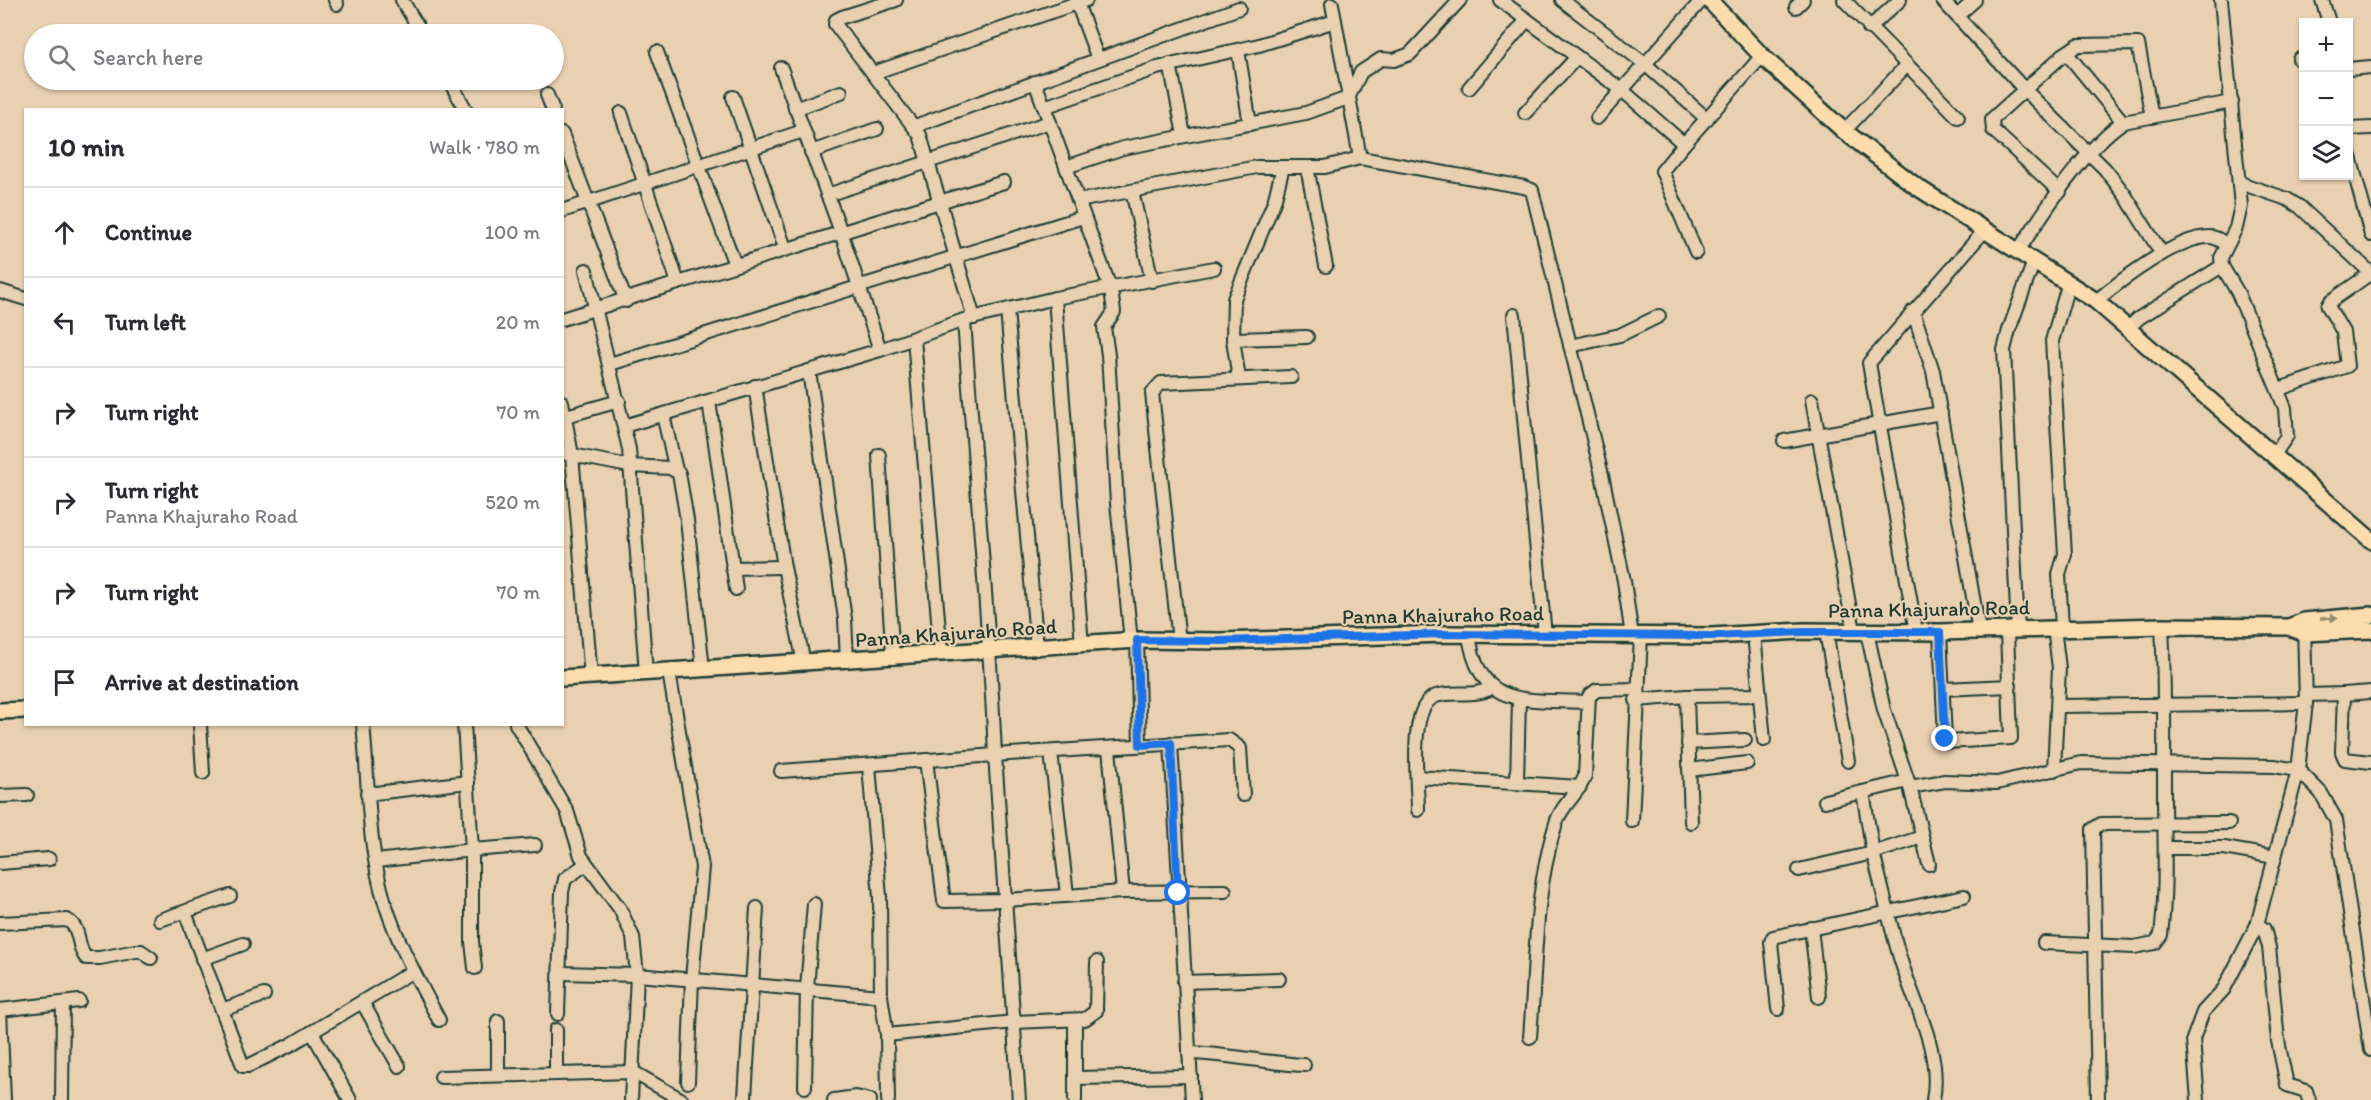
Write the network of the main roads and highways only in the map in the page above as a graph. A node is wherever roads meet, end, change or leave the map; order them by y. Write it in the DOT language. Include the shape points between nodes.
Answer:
graph roads {
  1 [pos="1709,0"];
  2 [pos="2371,540"];
  3 [pos="2371,615"];
  4 [pos="2304,627"];
  5 [pos="2371,630"];
  6 [pos="564,678"];
  7 [pos="24,710"];
  8 [pos="0,711"];
  1 -- 2 [label="main road" via="1762,56 1844,131 1917,187 2096,301"];
  4 -- 3 [label="main road, Panna Khajuraho Road, one-way"];
  4 -- 5 [label="main road, Panna Khajuraho Road"];
  4 -- 6 [label="main road, Panna Khajuraho Road" via="1134,641"];
  7 -- 8 [label="main road"];
}
